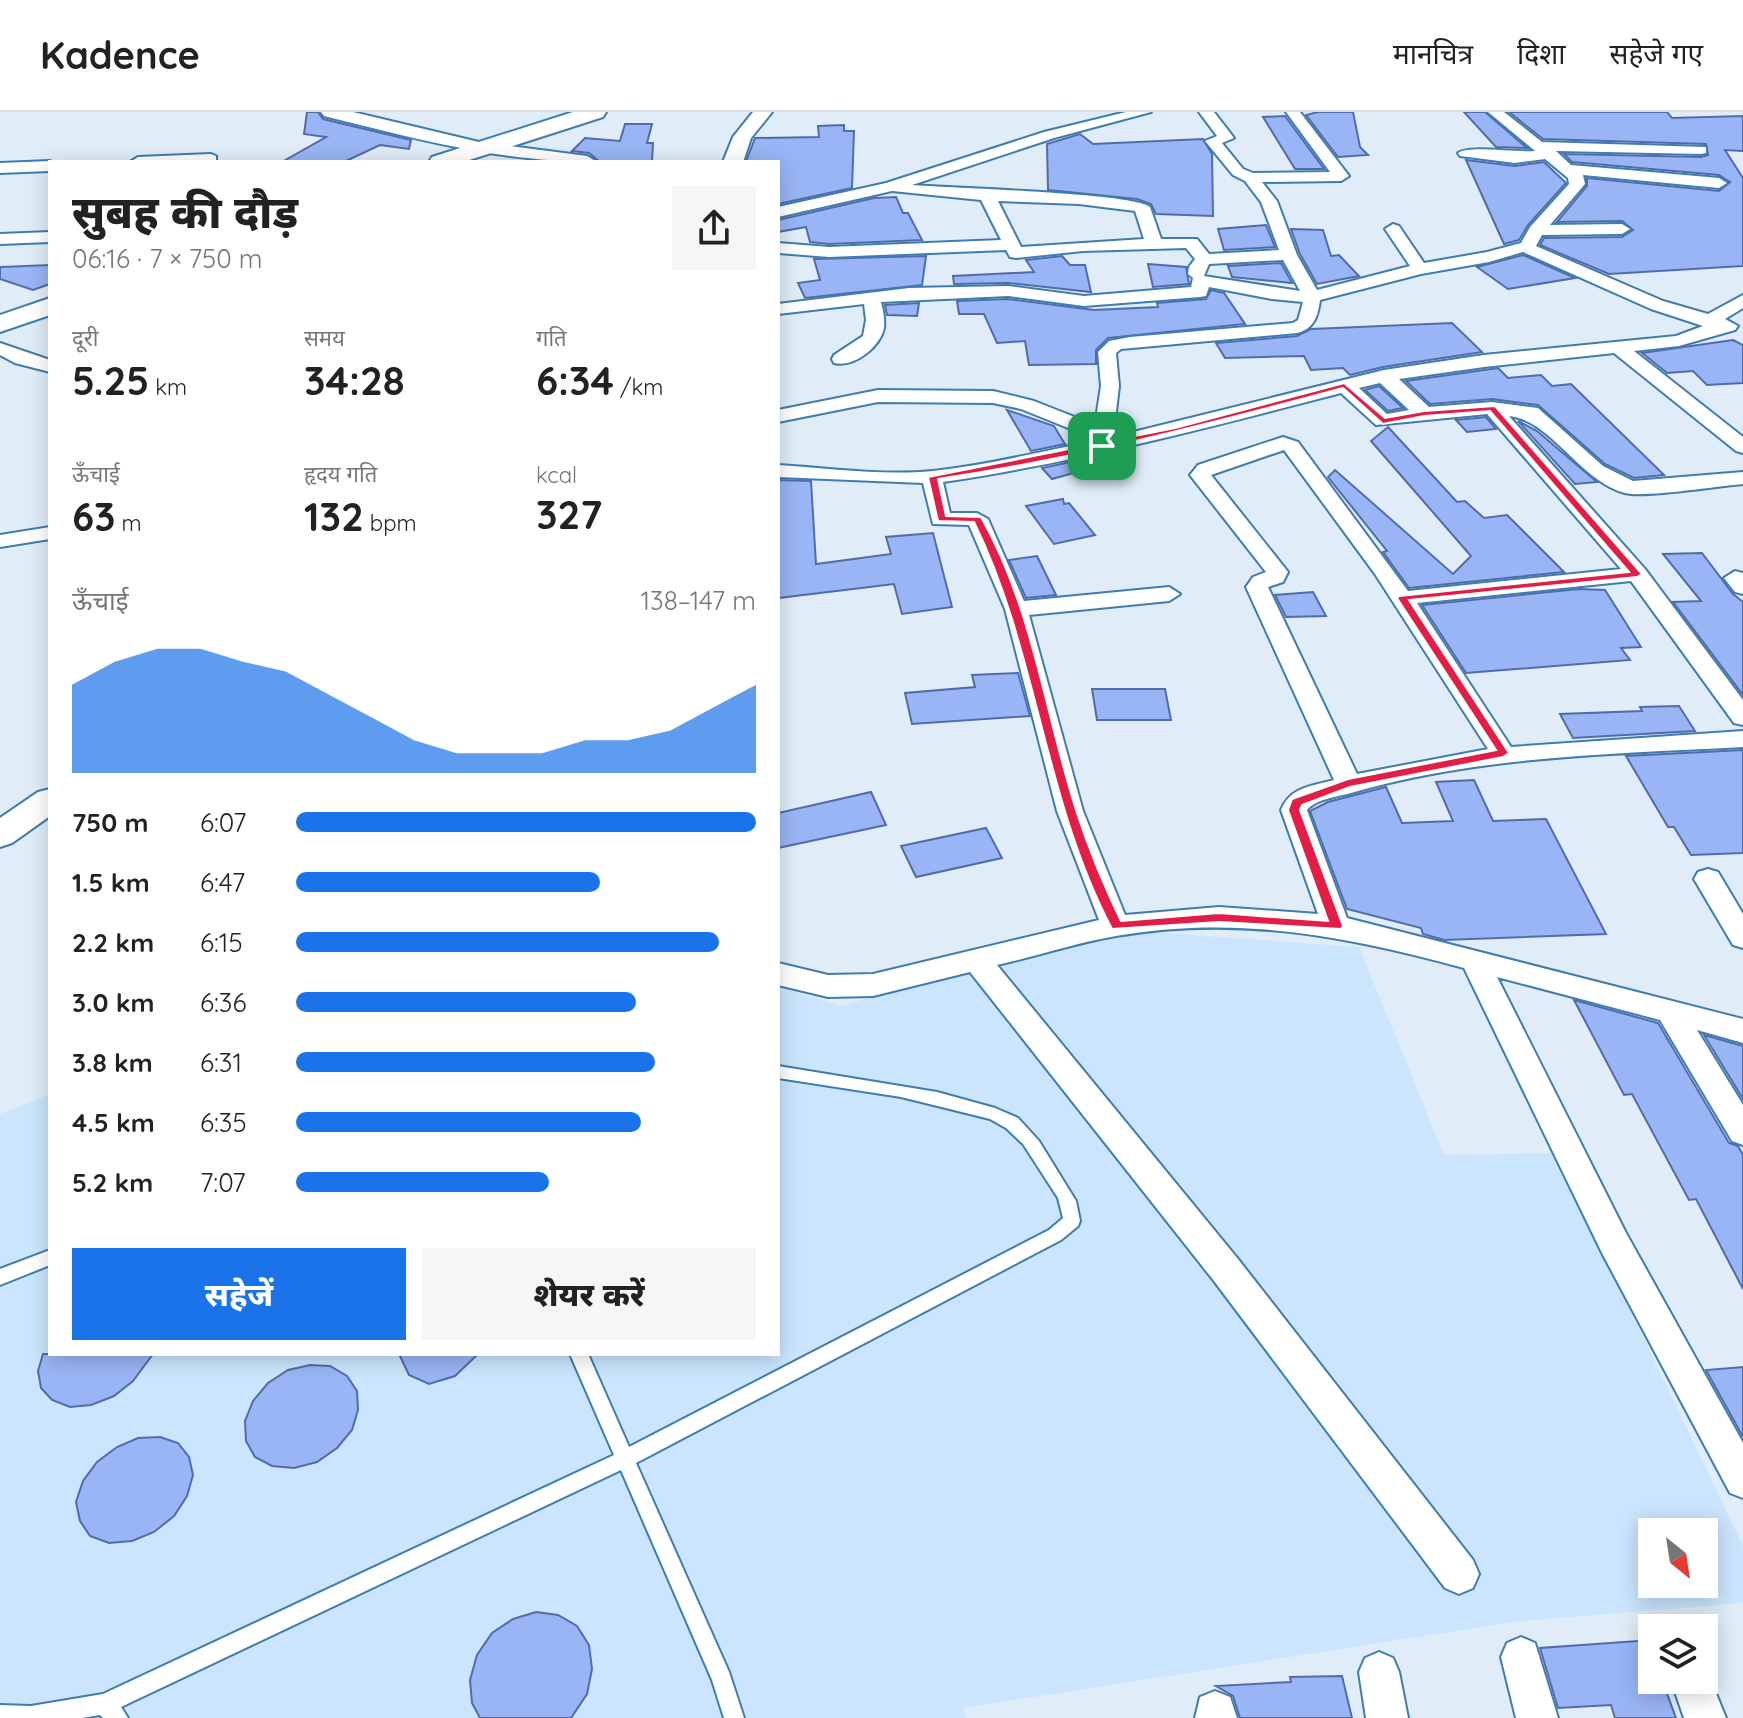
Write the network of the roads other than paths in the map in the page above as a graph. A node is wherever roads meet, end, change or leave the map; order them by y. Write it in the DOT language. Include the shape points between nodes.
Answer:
graph roads {
  1 [pos="595,112"];
  2 [pos="763,112"];
  3 [pos="1144,112"];
  4 [pos="1206,112"];
  5 [pos="1293,112"];
  6 [pos="1495,112"];
  7 [pos="341,113"];
  8 [pos="479,148"];
  9 [pos="1546,150"];
  10 [pos="1701,150"];
  11 [pos="1465,153"];
  12 [pos="211,159"];
  13 [pos="187,160"];
  14 [pos="446,160"];
  15 [pos="572,160"];
  16 [pos="734,160"];
  17 [pos="48,166"];
  18 [pos="0,168"];
  19 [pos="1572,169"];
  20 [pos="1250,178"];
  21 [pos="1719,183"];
  22 [pos="890,187"];
  23 [pos="988,196"];
  24 [pos="780,212"];
  25 [pos="1393,229"];
  26 [pos="1622,229"];
  27 [pos="48,237"];
  28 [pos="1531,238"];
  29 [pos="0,239"];
  30 [pos="1154,244"];
  31 [pos="1011,245"];
  32 [pos="780,248"];
  33 [pos="1289,255"];
  34 [pos="1204,259"];
  35 [pos="1420,269"];
  36 [pos="1200,280"];
  37 [pos="1312,297"];
  38 [pos="871,298"];
  39 [pos="1743,300"];
  40 [pos="48,307"];
  41 [pos="780,309"];
  42 [pos="0,324"];
  43 [pos="1725,325"];
  44 [pos="1618,347"];
  45 [pos="0,348"];
  46 [pos="841,359"];
  47 [pos="48,366"];
  48 [pos="1384,376"];
  49 [pos="1344,385"];
  50 [pos="1492,408"];
  51 [pos="1424,413"];
  52 [pos="780,416"];
  53 [pos="1102,440"];
  54 [pos="1743,447"];
  55 [pos="780,471"];
  56 [pos="932,477"];
  57 [pos="1743,478"];
  58 [pos="48,533"];
  59 [pos="0,541"];
  60 [pos="1637,574"];
  61 [pos="1169,594"];
  62 [pos="1403,598"];
  63 [pos="1016,609"];
  64 [pos="1743,717"];
  65 [pos="1743,739"];
  66 [pos="1503,753"];
  67 [pos="1348,783"];
  68 [pos="47,806"];
  69 [pos="0,835"];
  70 [pos="1708,879"];
  71 [pos="1116,926"];
  72 [pos="1336,926"];
  73 [pos="1743,938"];
  74 [pos="976,959"];
  75 [pos="1474,959"];
  76 [pos="780,974"];
  77 [pos="1670,1011"];
  78 [pos="1743,1031"];
  79 [pos="780,1072"];
  80 [pos="1743,1132"];
  81 [pos="48,1258"];
  82 [pos="0,1277"];
  83 [pos="580,1356"];
  84 [pos="627,1458"];
  85 [pos="1743,1480"];
  86 [pos="1459,1574"];
  87 [pos="1521,1657"];
  88 [pos="1379,1672"];
  89 [pos="1697,1694"];
  90 [pos="111,1711"];
  91 [pos="0,1715"];
  92 [pos="734,1718"];
  93 [pos="1387,1718"];
  94 [pos="1537,1718"];
  95 [pos="1705,1718"];
  1 -- 8 [label="main road"];
  2 -- 16 [label="street" via="742,137"];
  3 -- 22 [label="street" via="1049,135"];
  4 -- 20 [label="street" via="1227,138 1212,141 1238,172"];
  5 -- 20 [label="street" via="1341,176"];
  6 -- 9 [label="street"];
  7 -- 8 [label="street"];
  8 -- 14 [label="main road"];
  8 -- 15 [label="street"];
  9 -- 10 [label="street"];
  9 -- 11 [label="street" via="1515,158"];
  9 -- 19 [label="street"];
  12 -- 13 [label="street"];
  17 -- 18 [label="street"];
  19 -- 21 [label="street"];
  19 -- 28 [label="street" via="1577,184"];
  20 -- 33 [label="street" via="1277,217"];
  22 -- 23 [label="street"];
  22 -- 24 [label="street"];
  23 -- 30 [label="street" via="1142,207"];
  23 -- 31 [label="street"];
  25 -- 35 [label="street"];
  26 -- 28 [label="street"];
  27 -- 29 [label="street"];
  28 -- 35 [label="street" via="1489,257"];
  28 -- 43 [label="street" via="1532,252 1600,283"];
  30 -- 31 [label="street" via="1022,253"];
  30 -- 34 [label="street" via="1191,243"];
  31 -- 32 [label="street" via="829,252"];
  33 -- 34 [label="street"];
  33 -- 37 [label="street"];
  34 -- 36 [label="street" via="1197,267"];
  35 -- 37 [label="street"];
  36 -- 37 [label="street"];
  36 -- 38 [label="street" via="1200,292 1110,300 996,290"];
  37 -- 53 [label="street" via="1306,323 1297,328 1144,340 1109,348"];
  38 -- 41 [label="street"];
  38 -- 46 [label="street" via="875,330 861,350"];
  39 -- 43 [label="street"];
  40 -- 42 [label="main road"];
  43 -- 44 [label="street" via="1679,341"];
  44 -- 48 [label="street"];
  44 -- 54 [label="street"];
  45 -- 47 [label="street"];
  48 -- 49 [label="street"];
  48 -- 51 [label="street"];
  49 -- 51 [label="street" via="1383,421"];
  49 -- 53 [label="street" via="1176,430"];
  50 -- 51 [label="street"];
  50 -- 57 [label="street" via="1531,412 1596,470 1630,488"];
  50 -- 60 [label="street"];
  52 -- 53 [label="street" via="878,396 993,397 1027,405"];
  53 -- 56 [label="street" via="1010,465"];
  55 -- 56 [label="street"];
  56 -- 63 [label="street" via="941,519 979,521"];
  58 -- 59 [label="street"];
  60 -- 62 [label="street"];
  60 -- 64 [label="street"];
  61 -- 63 [label="street"];
  62 -- 66 [label="street"];
  62 -- 67 [label="street" via="1289,444 1200,472 1277,572 1257,587"];
  63 -- 71 [label="street" via="1070,811"];
  65 -- 66 [label="street"];
  66 -- 67 [label="street"];
  67 -- 72 [label="street" via="1294,806"];
  68 -- 69 [label="street"];
  70 -- 73 [label="street"];
  71 -- 72 [label="street" via="1219,917"];
  71 -- 74 [label="street"];
  72 -- 75 [label="street"];
  74 -- 76 [label="street" via="848,987"];
  74 -- 86 [label="street" via="1226,1270"];
  75 -- 77 [label="street"];
  75 -- 85 [label="street" via="1614,1243"];
  77 -- 78 [label="street"];
  77 -- 80 [label="street"];
  79 -- 84 [label="lane" via="993,1112 1025,1136 1066,1195 1072,1221 1055,1235"];
  81 -- 82 [label="lane"];
  83 -- 84 [label="lane"];
  84 -- 90 [label="lane"];
  84 -- 92 [label="lane"];
  87 -- 94 [label="street"];
  88 -- 93 [label="street"];
  89 -- 95 [label="street"];
  90 -- 91 [label="lane"];
}
